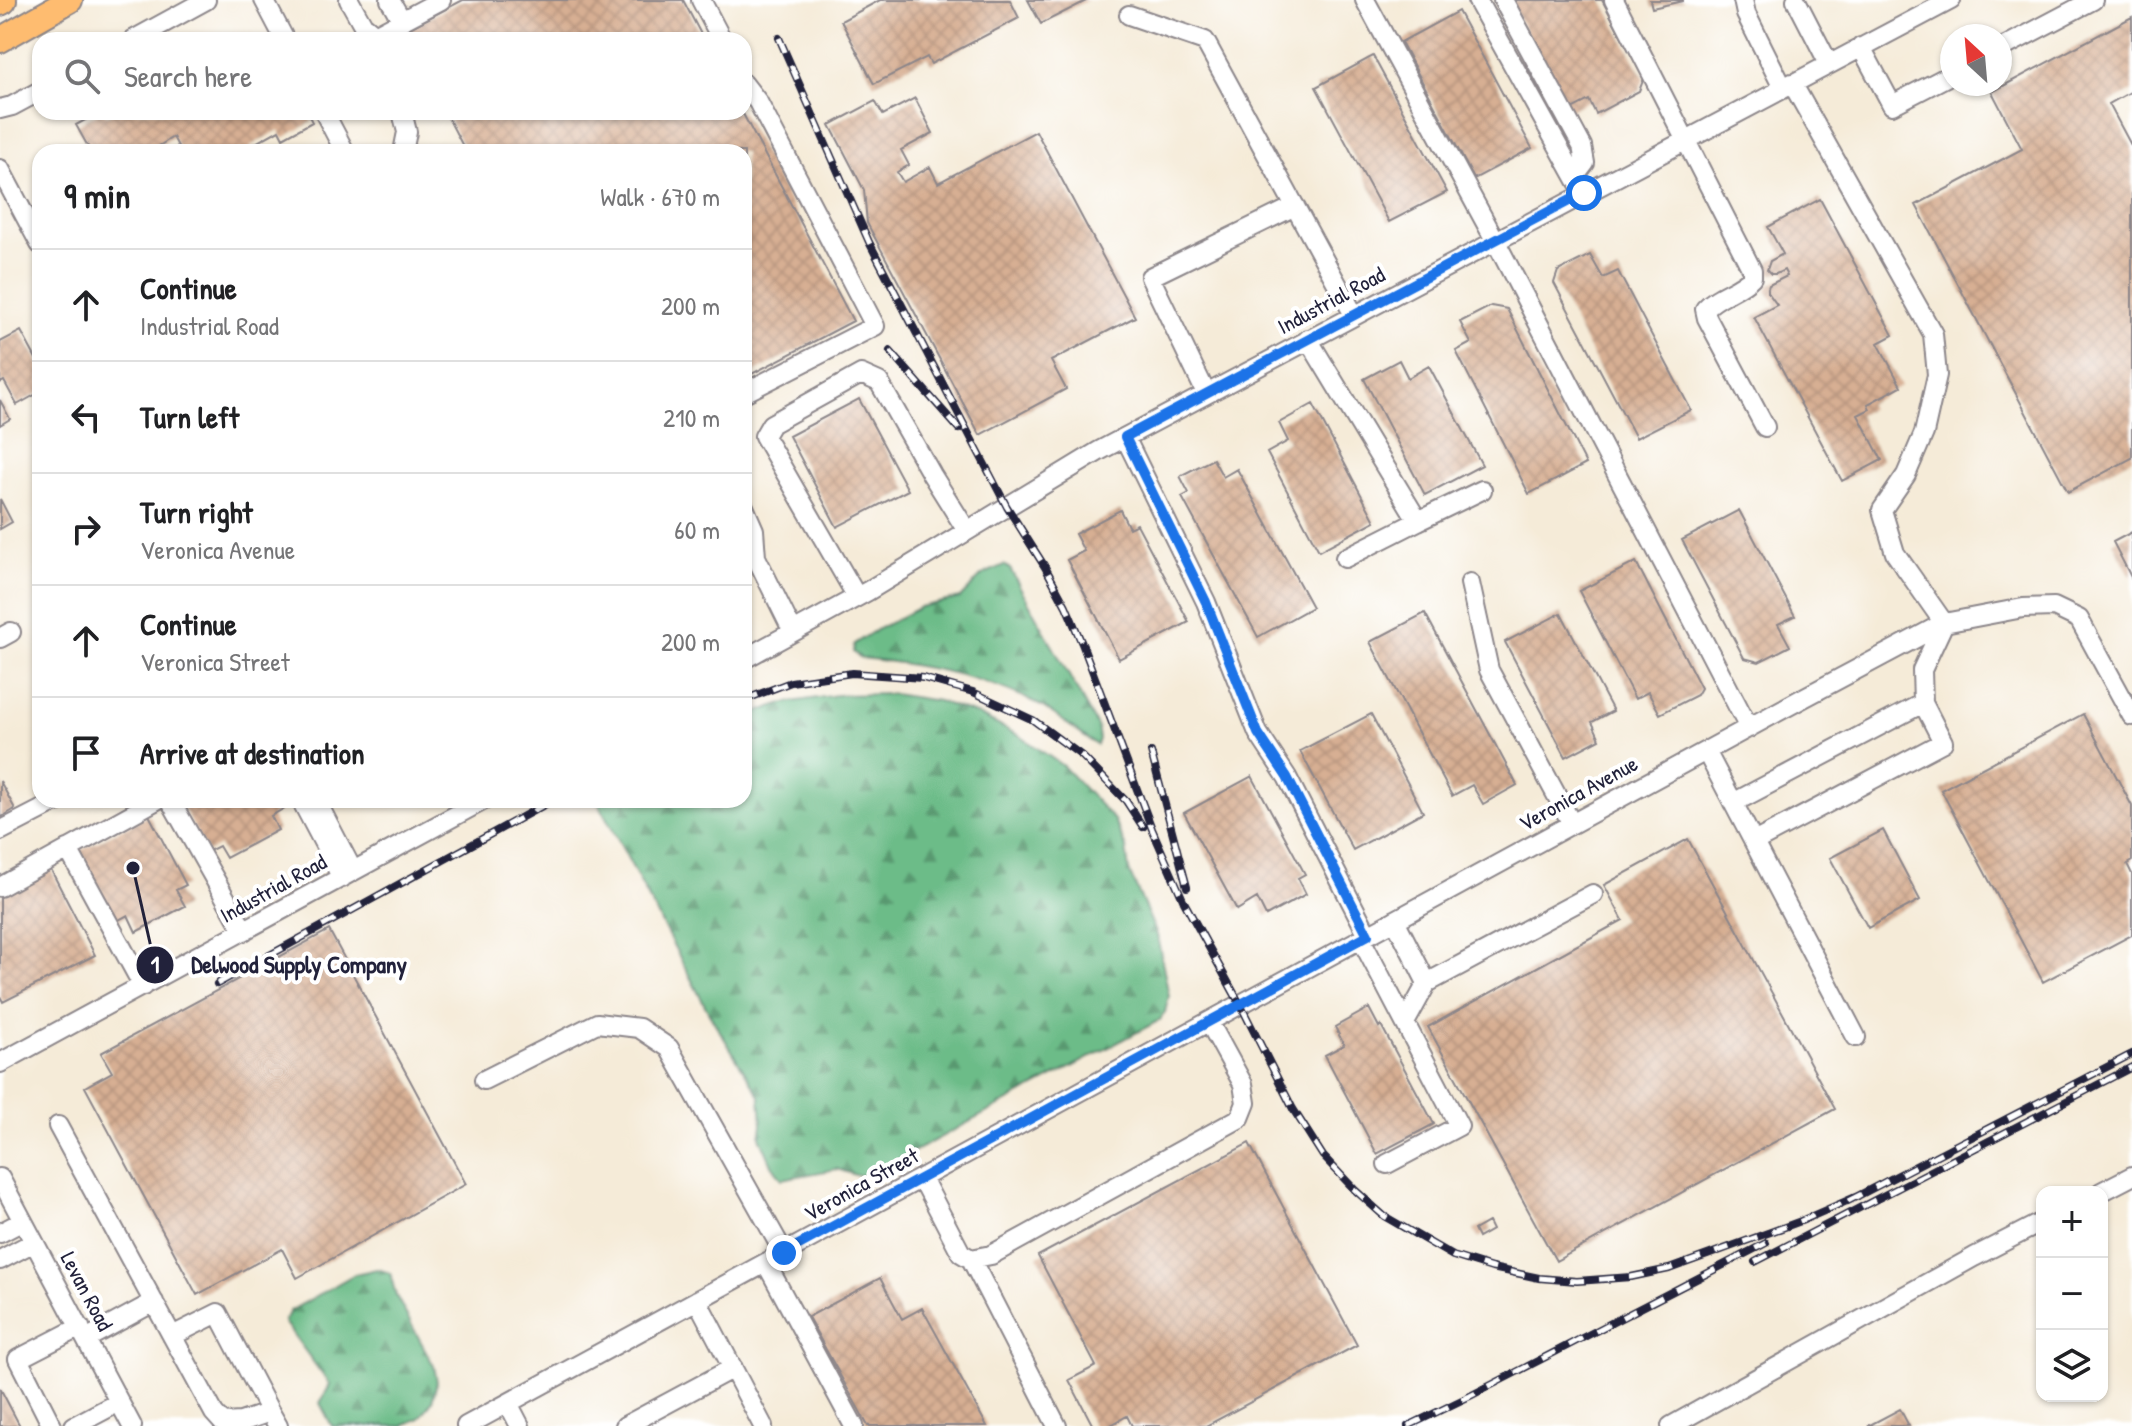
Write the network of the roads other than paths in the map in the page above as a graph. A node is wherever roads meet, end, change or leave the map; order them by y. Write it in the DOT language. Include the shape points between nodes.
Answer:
graph roads {
  1 [pos="70,0"];
  2 [pos="206,0"];
  3 [pos="264,0"];
  4 [pos="349,0"];
  5 [pos="390,0"];
  6 [pos="441,0"];
  7 [pos="701,0"];
  8 [pos="1365,0"];
  9 [pos="1477,0"];
  10 [pos="1503,0"];
  11 [pos="1614,0"];
  12 [pos="1743,0"];
  13 [pos="1951,0"];
  14 [pos="2093,0"];
  15 [pos="1801,2"];
  16 [pos="1129,15"];
  17 [pos="402,21"];
  18 [pos="148,32"];
  19 [pos="281,32"];
  20 [pos="370,32"];
  21 [pos="385,32"];
  22 [pos="718,32"];
  23 [pos="0,40"];
  24 [pos="2012,43"];
  25 [pos="1861,47"];
  26 [pos="1829,64"];
  27 [pos="1940,80"];
  28 [pos="1787,86"];
  29 [pos="752,94"];
  30 [pos="32,95"];
  31 [pos="0,109"];
  32 [pos="328,120"];
  33 [pos="404,120"];
  34 [pos="1686,139"];
  35 [pos="341,144"];
  36 [pos="405,144"];
  37 [pos="0,169"];
  38 [pos="1580,185"];
  39 [pos="1295,206"];
  40 [pos="32,229"];
  41 [pos="1495,240"];
  42 [pos="1354,315"];
  43 [pos="1308,339"];
  44 [pos="752,389"];
  45 [pos="1206,393"];
  46 [pos="1765,427"];
  47 [pos="1125,437"];
  48 [pos="1482,490"];
  49 [pos="1418,521"];
  50 [pos="752,525"];
  51 [pos="967,531"];
  52 [pos="1345,558"];
  53 [pos="1470,583"];
  54 [pos="857,597"];
  55 [pos="1944,623"];
  56 [pos="793,632"];
  57 [pos="752,655"];
  58 [pos="1923,703"];
  59 [pos="2132,716"];
  60 [pos="1749,728"];
  61 [pos="1706,751"];
  62 [pos="1733,803"];
  63 [pos="45,808"];
  64 [pos="142,808"];
  65 [pos="175,808"];
  66 [pos="306,808"];
  67 [pos="319,808"];
  68 [pos="457,808"];
  69 [pos="1572,824"];
  70 [pos="0,831"];
  71 [pos="1754,842"];
  72 [pos="68,849"];
  73 [pos="348,874"];
  74 [pos="0,887"];
  75 [pos="1593,894"];
  76 [pos="1395,920"];
  77 [pos="244,931"];
  78 [pos="1364,937"];
  79 [pos="1427,983"];
  80 [pos="143,986"];
  81 [pos="1236,1007"];
  82 [pos="1209,1022"];
  83 [pos="1405,1023"];
  84 [pos="1856,1037"];
  85 [pos="0,1063"];
  86 [pos="484,1080"];
  87 [pos="58,1126"];
  88 [pos="1387,1164"];
  89 [pos="2132,1176"];
  90 [pos="0,1178"];
  91 [pos="922,1178"];
  92 [pos="2108,1188"];
  93 [pos="23,1221"];
  94 [pos="2036,1225"];
  95 [pos="0,1233"];
  96 [pos="34,1242"];
  97 [pos="784,1253"];
  98 [pos="971,1259"];
  99 [pos="0,1260"];
  100 [pos="766,1263"];
  101 [pos="697,1300"];
  102 [pos="154,1302"];
  103 [pos="83,1333"];
  104 [pos="172,1336"];
  105 [pos="733,1368"];
  106 [pos="119,1402"];
  107 [pos="508,1403"];
  108 [pos="274,1419"];
  109 [pos="52,1426"];
  110 [pos="74,1426"];
  111 [pos="132,1426"];
  112 [pos="466,1426"];
  113 [pos="520,1426"];
  114 [pos="625,1426"];
  115 [pos="763,1426"];
  116 [pos="854,1426"];
  117 [pos="1057,1426"];
  118 [pos="1671,1426"];
  1 -- 23 [label="main road"];
  2 -- 18 [label="street"];
  3 -- 19 [label="street"];
  4 -- 20 [label="street"];
  5 -- 17 [label="street"];
  6 -- 17 [label="street"];
  7 -- 22 [label="street"];
  8 -- 41 [label="street"];
  9 -- 38 [label="street"];
  10 -- 38 [label="street" via="1582,146"];
  11 -- 34 [label="street"];
  12 -- 28 [label="street"];
  13 -- 25 [label="street, Industrial Road"];
  14 -- 24 [label="street"];
  15 -- 26 [label="street"];
  16 -- 39 [label="street" via="1205,41"];
  17 -- 21 [label="street"];
  25 -- 26 [label="street, Industrial Road"];
  25 -- 27 [label="street" via="1892,105"];
  26 -- 28 [label="street, Industrial Road"];
  28 -- 34 [label="street, Industrial Road"];
  28 -- 55 [label="street" via="1933,334 1937,375 1924,433 1906,475 1882,510 1895,553"];
  29 -- 44 [label="street" via="875,326"];
  30 -- 31 [label="street"];
  32 -- 35 [label="street"];
  33 -- 36 [label="street"];
  34 -- 38 [label="street, Industrial Road"];
  34 -- 46 [label="street" via="1752,270 1746,283 1705,309"];
  37 -- 40 [label="street"];
  38 -- 41 [label="street, Industrial Road"];
  39 -- 42 [label="street"];
  39 -- 45 [label="street" via="1150,277"];
  41 -- 42 [label="street, Industrial Road"];
  41 -- 60 [label="street"];
  42 -- 43 [label="street, Industrial Road"];
  43 -- 45 [label="street, Industrial Road"];
  43 -- 49 [label="street"];
  45 -- 47 [label="street, Industrial Road"];
  47 -- 51 [label="street, Industrial Road"];
  47 -- 78 [label="street" via="1206,602 1258,733 1287,777"];
  48 -- 49 [label="street"];
  49 -- 52 [label="street"];
  50 -- 56 [label="street" via="756,557"];
  51 -- 54 [label="street, Industrial Road"];
  51 -- 54 [label="street" via="879,382 861,374 771,424 764,436"];
  53 -- 69 [label="street" via="1489,670"];
  54 -- 56 [label="street, Industrial Road"];
  55 -- 58 [label="street" via="1922,670"];
  55 -- 59 [label="street, Veronica Avenue" via="2054,607 2079,619"];
  55 -- 60 [label="street, Veronica Avenue"];
  56 -- 57 [label="street, Industrial Road"];
  58 -- 62 [label="street"];
  58 -- 71 [label="street" via="1943,742"];
  60 -- 61 [label="street, Veronica Avenue"];
  61 -- 62 [label="street"];
  61 -- 69 [label="street, Veronica Avenue"];
  62 -- 71 [label="street"];
  63 -- 70 [label="street"];
  64 -- 72 [label="street"];
  65 -- 77 [label="street"];
  66 -- 73 [label="street"];
  67 -- 73 [label="street"];
  68 -- 73 [label="street, Industrial Road"];
  69 -- 76 [label="street, Veronica Avenue"];
  71 -- 84 [label="street"];
  72 -- 74 [label="street"];
  72 -- 80 [label="street"];
  73 -- 77 [label="street, Industrial Road"];
  75 -- 79 [label="street"];
  76 -- 78 [label="street, Veronica Avenue"];
  76 -- 79 [label="street"];
  77 -- 80 [label="street, Industrial Road"];
  78 -- 81 [label="street, Veronica Avenue"];
  78 -- 83 [label="street"];
  79 -- 83 [label="street"];
  80 -- 85 [label="street, Industrial Road"];
  81 -- 82 [label="street, Veronica Street"];
  82 -- 91 [label="street, Veronica Street"];
  82 -- 98 [label="street" via="1243,1084 1246,1103 1240,1118 991,1255"];
  83 -- 88 [label="street" via="1459,1126"];
  86 -- 97 [label="street" via="597,1023 639,1028 669,1048"];
  87 -- 102 [label="street"];
  89 -- 92 [label="street"];
  90 -- 93 [label="street, Levan Road"];
  91 -- 97 [label="street, Veronica Street"];
  91 -- 98 [label="street" via="961,1253"];
  93 -- 95 [label="street"];
  93 -- 96 [label="street, Levan Road"];
  94 -- 118 [label="street"];
  96 -- 99 [label="street"];
  96 -- 103 [label="street, Levan Road"];
  97 -- 100 [label="street, Veronica Street"];
  98 -- 117 [label="street"];
  100 -- 101 [label="street, Veronica Street"];
  100 -- 116 [label="street"];
  101 -- 105 [label="street"];
  101 -- 107 [label="street, Veronica Street"];
  102 -- 103 [label="street"];
  102 -- 104 [label="street"];
  103 -- 106 [label="street, Levan Road"];
  103 -- 109 [label="street" via="18,1359"];
  104 -- 108 [label="street" via="223,1423"];
  104 -- 108 [label="street" via="218,1313"];
  105 -- 114 [label="street"];
  105 -- 115 [label="street"];
  106 -- 110 [label="street"];
  106 -- 111 [label="street, Levan Road"];
  107 -- 112 [label="street, Veronica Street"];
  107 -- 113 [label="street"];
}
